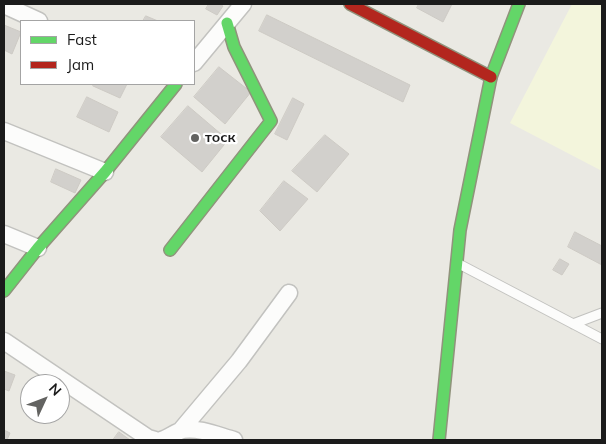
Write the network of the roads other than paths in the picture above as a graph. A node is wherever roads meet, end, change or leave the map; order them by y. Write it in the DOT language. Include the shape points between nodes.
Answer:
graph roads {
  1 [pos="243,4"];
  2 [pos="350,4"];
  3 [pos="519,4"];
  4 [pos="4,5"];
  5 [pos="37,20"];
  6 [pos="227,22"];
  7 [pos="195,62"];
  8 [pos="491,77"];
  9 [pos="175,85"];
  10 [pos="4,131"];
  11 [pos="105,172"];
  12 [pos="4,234"];
  13 [pos="38,248"];
  14 [pos="170,250"];
  15 [pos="457,263"];
  16 [pos="4,291"];
  17 [pos="289,293"];
  18 [pos="602,313"];
  19 [pos="573,324"];
  20 [pos="602,339"];
  21 [pos="4,341"];
  22 [pos="181,430"];
  23 [pos="155,440"];
  24 [pos="161,440"];
  25 [pos="234,440"];
  26 [pos="439,440"];
  1 -- 6 [label="street"];
  2 -- 8 [label="street"];
  3 -- 8 [label="street"];
  4 -- 5 [label="street"];
  6 -- 7 [label="street"];
  6 -- 14 [label="street" via="228,32 271,121"];
  8 -- 15 [label="street" via="460,230"];
  9 -- 11 [label="street"];
  10 -- 11 [label="street"];
  11 -- 13 [label="street"];
  12 -- 13 [label="street"];
  13 -- 16 [label="street"];
  15 -- 19 [label="lane"];
  15 -- 26 [label="street"];
  17 -- 22 [label="street" via="239,361"];
  18 -- 19 [label="lane"];
  19 -- 20 [label="lane"];
  21 -- 23 [label="street"];
  22 -- 24 [label="street"];
  22 -- 25 [label="street" via="193,429"];
}
